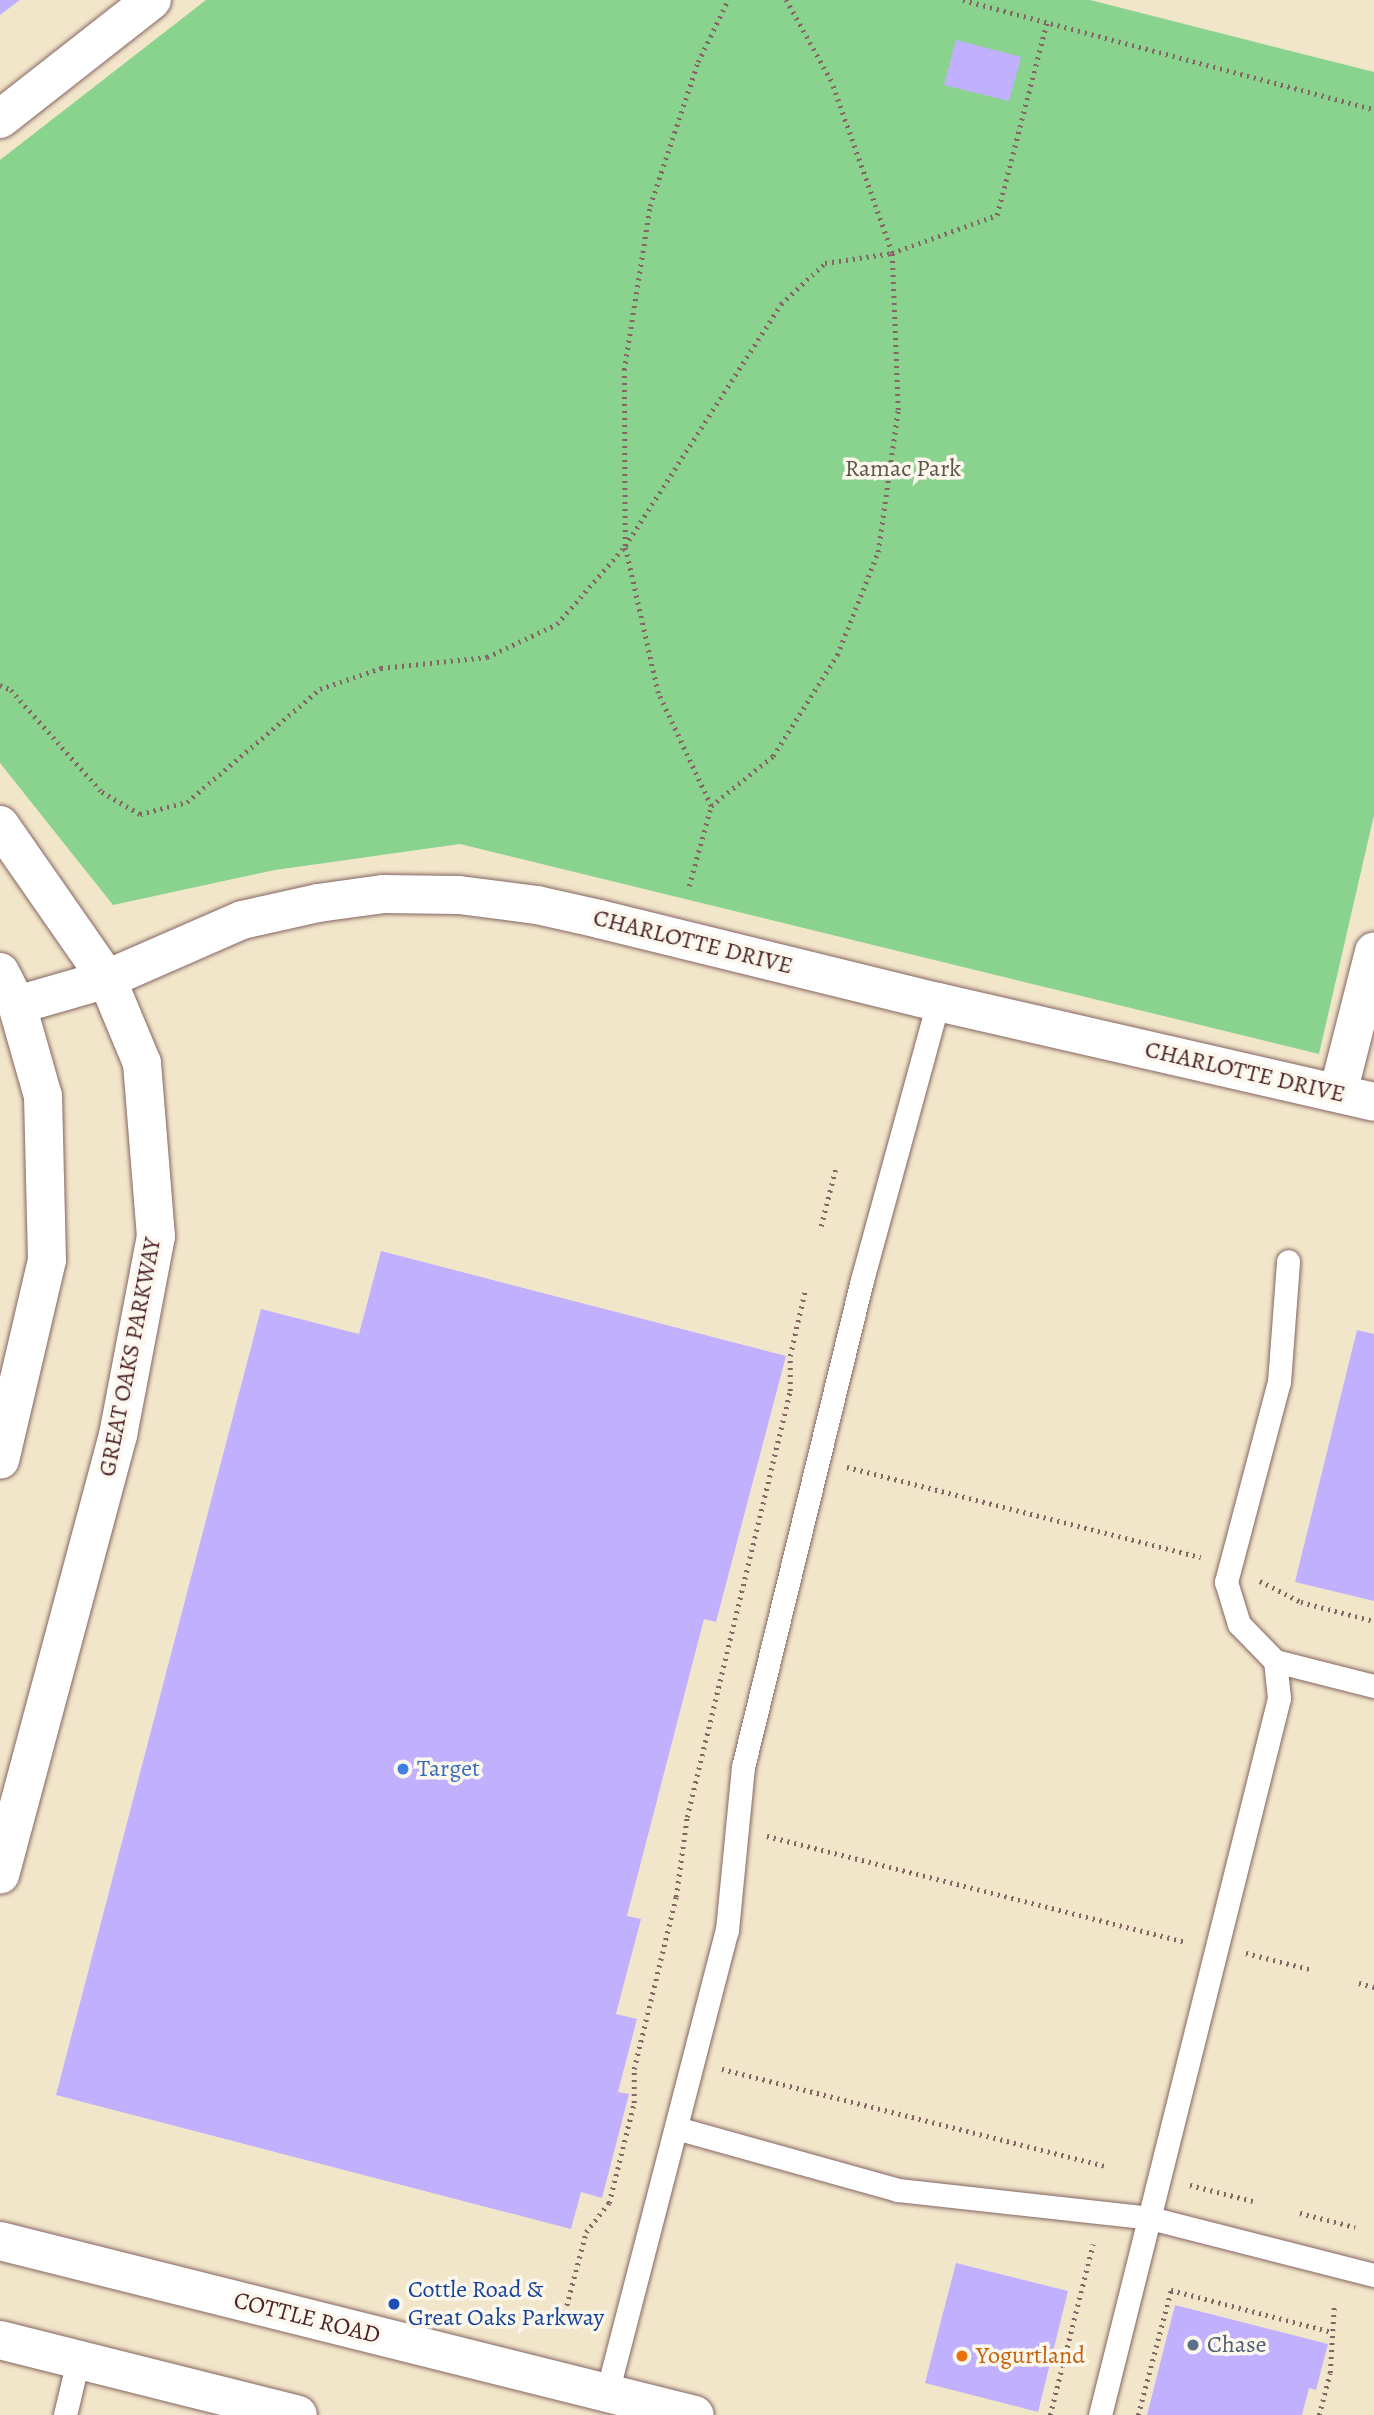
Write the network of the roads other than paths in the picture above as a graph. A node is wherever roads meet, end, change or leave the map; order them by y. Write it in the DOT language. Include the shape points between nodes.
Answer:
graph roads {
  1 [pos="152,0"];
  2 [pos="0,119"];
  3 [pos="0,825"];
  4 [pos="1374,952"];
  5 [pos="0,972"];
  6 [pos="107,979"];
  7 [pos="938,1002"];
  8 [pos="6,1013"];
  9 [pos="1338,1093"];
  10 [pos="1374,1102"];
  11 [pos="1288,1261"];
  12 [pos="0,1460"];
  13 [pos="1275,1661"];
  14 [pos="1374,1686"];
  15 [pos="0,1874"];
  16 [pos="676,2128"];
  17 [pos="1150,2218"];
  18 [pos="0,2241"];
  19 [pos="1374,2274"];
  20 [pos="0,2340"];
  21 [pos="78,2360"];
  22 [pos="607,2393"];
  23 [pos="229,2407"];
  24 [pos="65,2415"];
  25 [pos="298,2415"];
  26 [pos="695,2415"];
  27 [pos="1100,2415"];
  1 -- 2 [label="main road"];
  3 -- 6 [label="main road, GREAT OAKS PARKWAY"];
  4 -- 9 [label="main road"];
  5 -- 8 [label="main road"];
  6 -- 7 [label="main road, CHARLOTTE DRIVE" via="242,919 384,894 434,895 537,905"];
  6 -- 8 [label="main road, CHARLOTTE DRIVE"];
  6 -- 15 [label="main road, GREAT OAKS PARKWAY" via="142,1063 156,1236 118,1435"];
  7 -- 9 [label="main road, CHARLOTTE DRIVE"];
  7 -- 16 [label="lane" via="862,1280 743,1767 727,1930"];
  8 -- 12 [label="main road" via="43,1096 47,1260"];
  9 -- 10 [label="main road, CHARLOTTE DRIVE"];
  11 -- 13 [label="lane" via="1279,1382 1226,1582 1239,1624"];
  13 -- 14 [label="lane"];
  13 -- 17 [label="lane" via="1279,1698"];
  16 -- 17 [label="lane" via="898,2190"];
  16 -- 22 [label="lane"];
  17 -- 19 [label="lane"];
  17 -- 27 [label="lane"];
  18 -- 22 [label="main road, COTTLE ROAD"];
  20 -- 21 [label="main road"];
  21 -- 23 [label="main road"];
  21 -- 24 [label="lane"];
  22 -- 26 [label="main road, COTTLE ROAD"];
  23 -- 25 [label="main road"];
}
